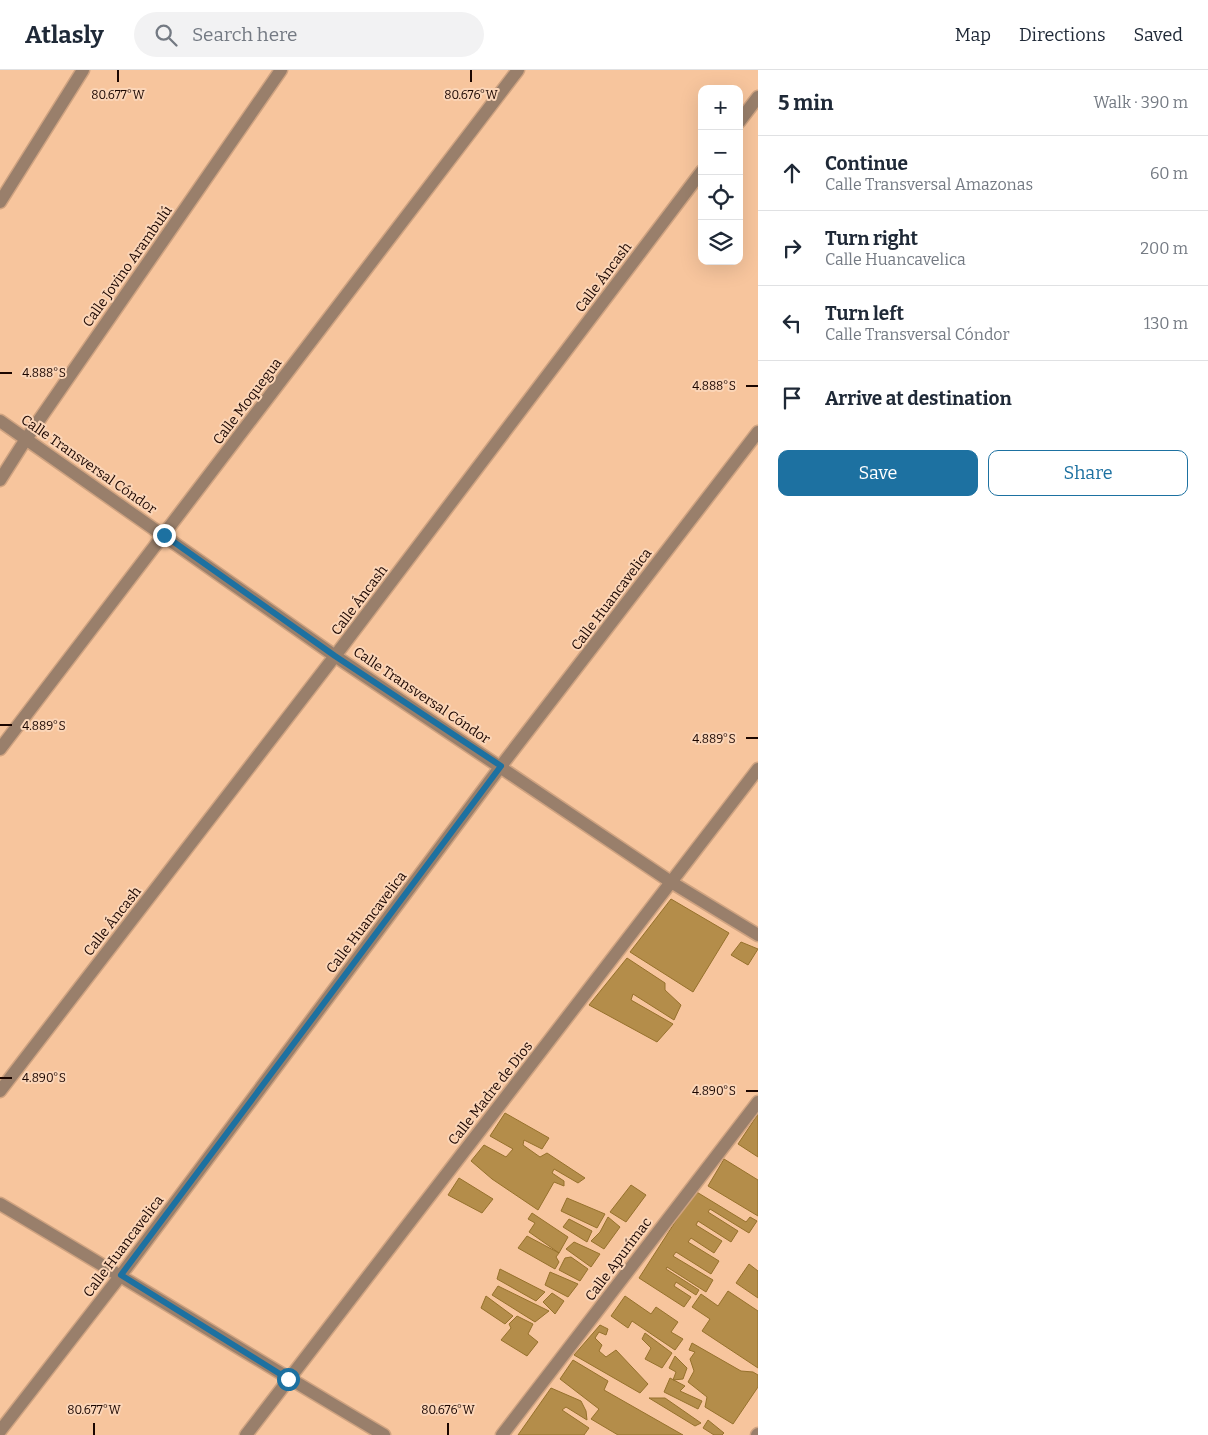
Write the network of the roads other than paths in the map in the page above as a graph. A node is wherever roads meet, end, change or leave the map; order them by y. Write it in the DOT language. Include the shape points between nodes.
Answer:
graph roads {
  1 [pos="83,70"];
  2 [pos="280,70"];
  3 [pos="518,70"];
  4 [pos="758,97"];
  5 [pos="743,117"];
  6 [pos="699,175"];
  7 [pos="0,202"];
  8 [pos="0,421"];
  9 [pos="758,432"];
  10 [pos="26,439"];
  11 [pos="0,480"];
  12 [pos="164,535"];
  13 [pos="335,656"];
  14 [pos="0,749"];
  15 [pos="501,766"];
  16 [pos="758,769"];
  17 [pos="672,882"];
  18 [pos="758,935"];
  19 [pos="0,1092"];
  20 [pos="758,1102"];
  21 [pos="0,1204"];
  22 [pos="121,1275"];
  23 [pos="288,1379"];
  24 [pos="0,1431"];
  25 [pos="246,1435"];
  26 [pos="384,1435"];
  27 [pos="502,1435"];
  1 -- 7 [label="street"];
  2 -- 10 [label="street, Calle Jovino Arambulú"];
  3 -- 12 [label="street, Calle Moquegua"];
  4 -- 5 [label="street"];
  6 -- 13 [label="street, Calle Áncash"];
  8 -- 10 [label="street, Calle Transversal Cóndor"];
  9 -- 15 [label="street, Calle Huancavelica"];
  10 -- 11 [label="street, Calle Jovino Arambulú"];
  10 -- 12 [label="street, Calle Transversal Cóndor"];
  12 -- 13 [label="street, Calle Transversal Cóndor"];
  12 -- 14 [label="street, Calle Moquegua"];
  13 -- 15 [label="street, Calle Transversal Cóndor"];
  13 -- 19 [label="street, Calle Áncash"];
  15 -- 17 [label="street, Calle Transversal Cóndor"];
  15 -- 22 [label="street, Calle Huancavelica"];
  16 -- 17 [label="street, Calle Madre de Dios"];
  17 -- 18 [label="street, Calle Transversal Cóndor"];
  17 -- 23 [label="street, Calle Madre de Dios"];
  20 -- 27 [label="street, Calle Apurímac"];
  21 -- 22 [label="street"];
  22 -- 23 [label="street"];
  22 -- 24 [label="street, Calle Huancavelica"];
  23 -- 25 [label="street, Calle Madre de Dios"];
  23 -- 26 [label="street"];
}
